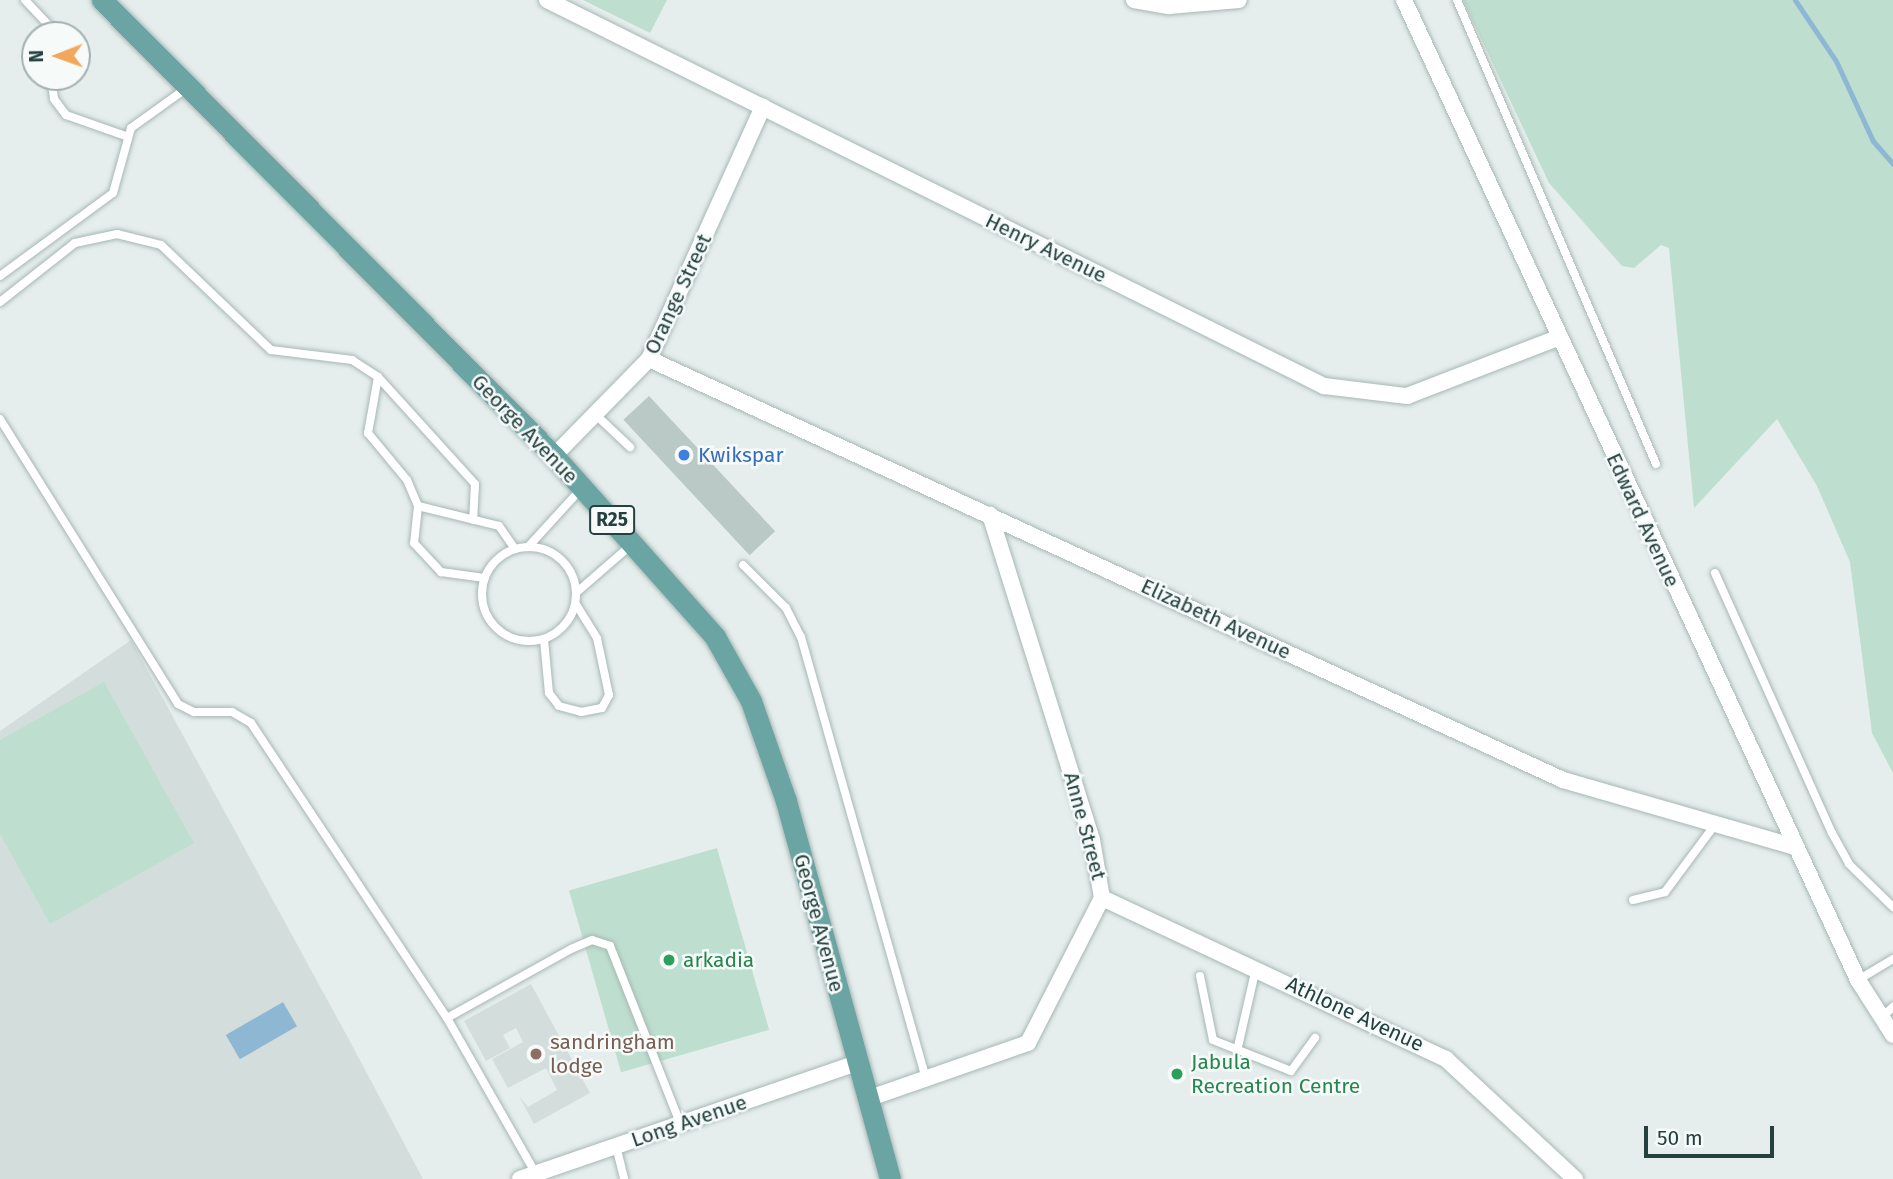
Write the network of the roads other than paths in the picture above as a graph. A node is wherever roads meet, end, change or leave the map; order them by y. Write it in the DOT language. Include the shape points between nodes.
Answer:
graph roads {
  1 [pos="25,0"];
  2 [pos="102,0"];
  3 [pos="547,0"];
  4 [pos="1134,0"];
  5 [pos="1239,0"];
  6 [pos="1404,0"];
  7 [pos="1457,0"];
  8 [pos="45,21"];
  9 [pos="188,87"];
  10 [pos="53,91"];
  11 [pos="763,107"];
  12 [pos="125,136"];
  13 [pos="0,276"];
  14 [pos="0,302"];
  15 [pos="1560,337"];
  16 [pos="649,359"];
  17 [pos="378,377"];
  18 [pos="596,415"];
  19 [pos="0,419"];
  20 [pos="630,447"];
  21 [pos="554,456"];
  22 [pos="1656,464"];
  23 [pos="582,488"];
  24 [pos="418,506"];
  25 [pos="990,515"];
  26 [pos="473,520"];
  27 [pos="633,543"];
  28 [pos="528,547"];
  29 [pos="515,549"];
  30 [pos="743,565"];
  31 [pos="1715,573"];
  32 [pos="485,578"];
  33 [pos="577,592"];
  34 [pos="576,605"];
  35 [pos="544,640"];
  36 [pos="1714,825"];
  37 [pos="1795,847"];
  38 [pos="1102,898"];
  39 [pos="1633,900"];
  40 [pos="1893,907"];
  41 [pos="1893,959"];
  42 [pos="1256,968"];
  43 [pos="1200,976"];
  44 [pos="1857,980"];
  45 [pos="1893,1007"];
  46 [pos="447,1018"];
  47 [pos="1880,1020"];
  48 [pos="1893,1034"];
  49 [pos="1315,1038"];
  50 [pos="1237,1051"];
  51 [pos="857,1063"];
  52 [pos="926,1081"];
  53 [pos="867,1099"];
  54 [pos="681,1125"];
  55 [pos="616,1146"];
  56 [pos="528,1176"];
  57 [pos="624,1179"];
  58 [pos="890,1179"];
  59 [pos="1575,1179"];
  1 -- 8 [label="lane"];
  2 -- 9 [label="main road, George Avenue / R25"];
  3 -- 11 [label="street, Henry Avenue"];
  4 -- 5 [label="street" via="1169,6"];
  6 -- 15 [label="street, Edward Avenue"];
  7 -- 22 [label="lane"];
  9 -- 12 [label="lane"];
  9 -- 21 [label="main road, George Avenue / R25"];
  10 -- 12 [label="lane" via="66,115"];
  11 -- 15 [label="street, Henry Avenue" via="1324,386 1408,396"];
  11 -- 16 [label="street, Orange Street"];
  12 -- 13 [label="lane" via="113,193"];
  14 -- 17 [label="lane" via="75,243 137,236 162,244 271,350 352,360"];
  15 -- 37 [label="street, Edward Avenue"];
  16 -- 18 [label="street, Orange Street"];
  16 -- 25 [label="street, Elizabeth Avenue"];
  17 -- 24 [label="lane" via="368,433 407,480"];
  17 -- 26 [label="lane" via="475,484"];
  18 -- 20 [label="lane"];
  18 -- 21 [label="street, Orange Street"];
  19 -- 46 [label="lane" via="178,704 194,712 232,712 251,723"];
  21 -- 23 [label="main road, George Avenue / R25"];
  23 -- 27 [label="main road, George Avenue / R25"];
  23 -- 28 [label="lane"];
  24 -- 26 [label="lane"];
  24 -- 32 [label="lane" via="414,543 425,559 442,572"];
  25 -- 36 [label="street, Elizabeth Avenue" via="1563,780"];
  25 -- 38 [label="street, Anne Street" via="1092,840"];
  26 -- 29 [label="lane" via="499,526"];
  27 -- 33 [label="lane"];
  27 -- 51 [label="main road, George Avenue / R25" via="695,608 751,701 786,801"];
  28 -- 29 [label="lane"];
  28 -- 33 [label="lane" via="562,559"];
  29 -- 32 [label="lane"];
  30 -- 52 [label="lane" via="786,608 800,637"];
  31 -- 40 [label="lane" via="1843,854"];
  32 -- 35 [label="lane" via="484,608 497,629 519,641"];
  33 -- 34 [label="lane"];
  34 -- 35 [label="lane" via="564,627"];
  34 -- 35 [label="lane" via="597,638 609,695 602,708 581,712 559,706 550,693"];
  36 -- 37 [label="street, Elizabeth Avenue"];
  36 -- 39 [label="lane" via="1665,892"];
  37 -- 44 [label="street, Edward Avenue"];
  38 -- 42 [label="street, Athlone Avenue"];
  38 -- 52 [label="street, Anne Street" via="1034,1038 1012,1053"];
  41 -- 44 [label="lane"];
  42 -- 50 [label="lane"];
  42 -- 59 [label="street, Athlone Avenue" via="1446,1059"];
  43 -- 50 [label="lane" via="1208,1034"];
  44 -- 47 [label="street, Edward Avenue"];
  45 -- 47 [label="lane"];
  46 -- 54 [label="lane" via="571,949 592,940 610,946"];
  46 -- 56 [label="lane"];
  47 -- 48 [label="street, Edward Avenue"];
  49 -- 50 [label="lane" via="1291,1071"];
  51 -- 53 [label="main road, George Avenue / R25"];
  51 -- 54 [label="street, Long Avenue"];
  52 -- 53 [label="street, Anne Street"];
  53 -- 58 [label="main road, George Avenue / R25"];
  54 -- 55 [label="street, Long Avenue"];
  55 -- 56 [label="street, Long Avenue"];
  55 -- 57 [label="lane"];
}
